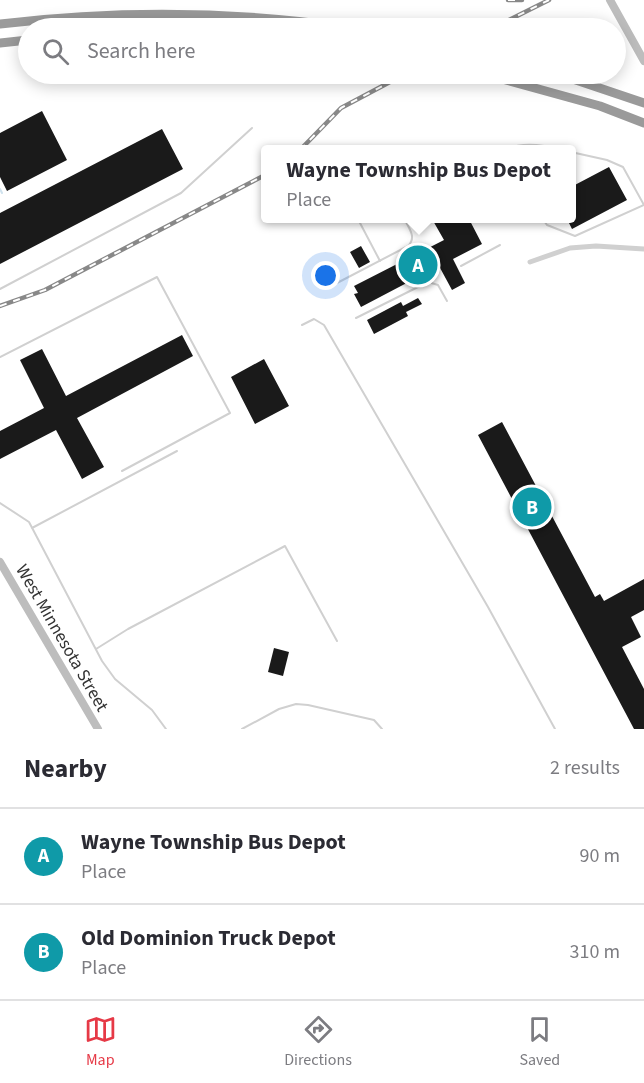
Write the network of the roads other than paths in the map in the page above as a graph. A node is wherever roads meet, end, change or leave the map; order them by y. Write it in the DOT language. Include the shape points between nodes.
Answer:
graph roads {
  1 [pos="610,0"];
  2 [pos="64,18"];
  3 [pos="249,18"];
  4 [pos="620,18"];
  5 [pos="18,22"];
  6 [pos="0,24"];
  7 [pos="626,29"];
  8 [pos="18,41"];
  9 [pos="0,43"];
  10 [pos="644,61"];
  11 [pos="520,84"];
  12 [pos="588,84"];
  13 [pos="642,102"];
  14 [pos="644,123"];
  15 [pos="252,128"];
  16 [pos="576,153"];
  17 [pos="644,205"];
  18 [pos="360,223"];
  19 [pos="406,223"];
  20 [pos="545,223"];
  21 [pos="500,245"];
  22 [pos="644,249"];
  23 [pos="380,261"];
  24 [pos="530,262"];
  25 [pos="461,266"];
  26 [pos="337,283"];
  27 [pos="0,289"];
  28 [pos="447,301"];
  29 [pos="356,318"];
  30 [pos="302,325"];
  31 [pos="0,357"];
  32 [pos="177,451"];
  33 [pos="122,471"];
  34 [pos="0,503"];
  35 [pos="32,528"];
  36 [pos="0,562"];
  37 [pos="336,641"];
  38 [pos="96,649"];
  39 [pos="98,729"];
  40 [pos="166,729"];
  41 [pos="242,729"];
  42 [pos="382,729"];
  43 [pos="555,729"];
  1 -- 4 [label="street"];
  2 -- 3 [label="highway" via="176,15"];
  5 -- 6 [label="highway"];
  7 -- 10 [label="street"];
  8 -- 9 [label="highway"];
  11 -- 14 [label="highway"];
  12 -- 13 [label="highway"];
  15 -- 27 [label="lane" via="181,193"];
  16 -- 17 [label="lane" via="623,167"];
  17 -- 20 [label="lane" via="574,236"];
  18 -- 23 [label="lane"];
  19 -- 23 [label="lane" via="413,241"];
  21 -- 25 [label="lane"];
  22 -- 24 [label="street" via="570,248"];
  23 -- 26 [label="lane"];
  28 -- 29 [label="lane" via="438,285 428,282"];
  30 -- 43 [label="lane" via="314,319 324,325"];
  31 -- 33 [label="lane" via="157,277 230,413"];
  32 -- 35 [label="lane"];
  34 -- 35 [label="lane"];
  35 -- 38 [label="lane"];
  36 -- 39 [label="street, West Minnesota Street"];
  37 -- 38 [label="lane" via="285,546"];
  38 -- 40 [label="lane" via="115,679 152,710"];
  41 -- 42 [label="lane" via="296,704 374,720"];
}
